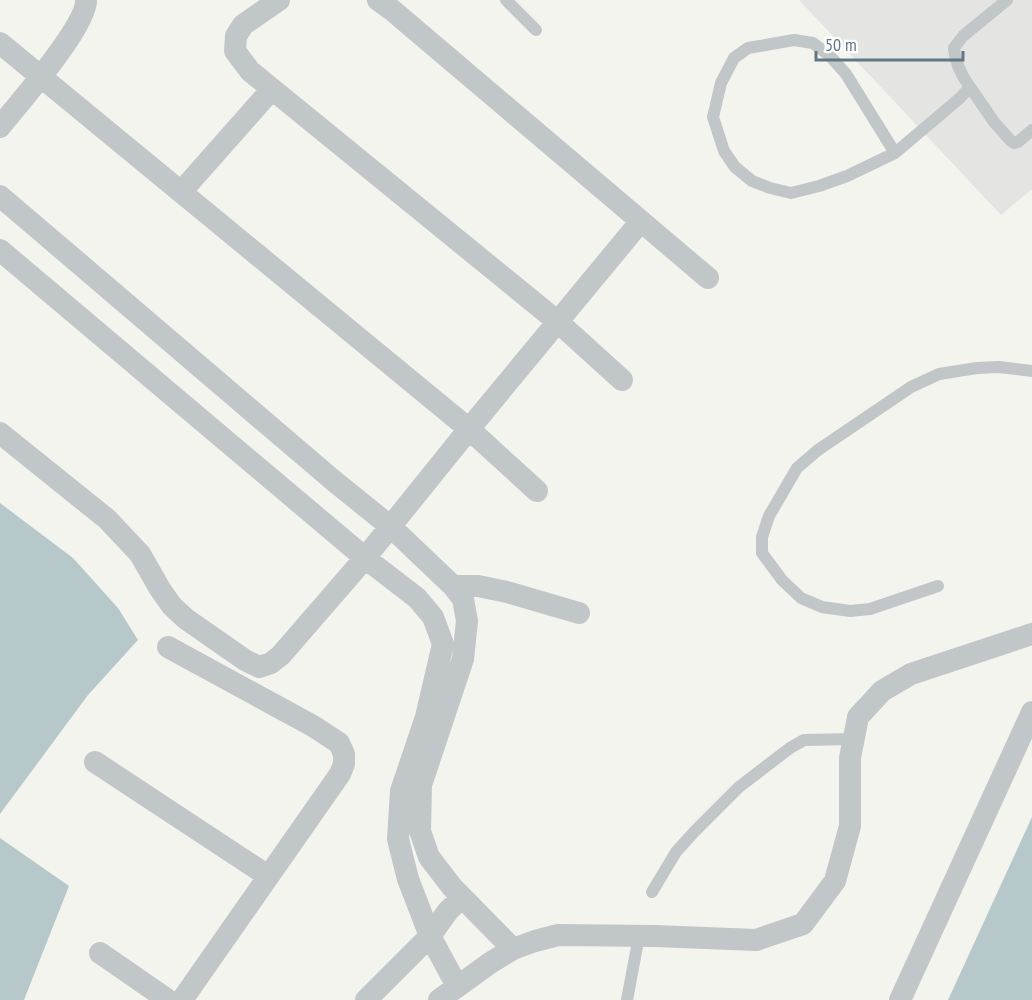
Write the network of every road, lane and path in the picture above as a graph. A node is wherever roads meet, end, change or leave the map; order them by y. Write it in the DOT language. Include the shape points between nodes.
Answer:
graph roads {
  1 [pos="86,0"];
  2 [pos="279,0"];
  3 [pos="378,0"];
  4 [pos="506,0"];
  5 [pos="1007,0"];
  6 [pos="536,30"];
  7 [pos="0,43"];
  8 [pos="41,76"];
  9 [pos="970,87"];
  10 [pos="272,89"];
  11 [pos="0,127"];
  12 [pos="1032,130"];
  13 [pos="895,153"];
  14 [pos="181,192"];
  15 [pos="0,196"];
  16 [pos="641,221"];
  17 [pos="0,250"];
  18 [pos="708,278"];
  19 [pos="558,322"];
  20 [pos="1032,371"];
  21 [pos="622,380"];
  22 [pos="469,429"];
  23 [pos="0,433"];
  24 [pos="537,491"];
  25 [pos="391,527"];
  26 [pos="365,558"];
  27 [pos="453,586"];
  28 [pos="938,586"];
  29 [pos="579,613"];
  30 [pos="1032,634"];
  31 [pos="168,646"];
  32 [pos="1032,712"];
  33 [pos="854,739"];
  34 [pos="95,762"];
  35 [pos="268,876"];
  36 [pos="652,892"];
  37 [pos="462,897"];
  38 [pos="430,936"];
  39 [pos="639,936"];
  40 [pos="513,949"];
  41 [pos="100,953"];
  42 [pos="457,986"];
  43 [pos="168,1000"];
  44 [pos="182,1000"];
  45 [pos="366,1000"];
  46 [pos="439,1000"];
  47 [pos="627,1000"];
  48 [pos="900,1000"];
  1 -- 8 [label="street" via="77,27"];
  2 -- 10 [label="street" via="243,25 236,36 235,51 250,71"];
  3 -- 16 [label="street"];
  4 -- 6 [label="lane"];
  5 -- 9 [label="lane" via="954,48 954,57"];
  7 -- 8 [label="street"];
  8 -- 11 [label="street"];
  8 -- 14 [label="street"];
  9 -- 12 [label="lane" via="1011,141 1018,142"];
  9 -- 13 [label="lane"];
  10 -- 14 [label="street"];
  10 -- 19 [label="street"];
  13 -- 13 [label="lane" via="847,176 791,193 752,181 724,151 713,117 721,83 734,58 748,48 794,40 813,43 846,74"];
  14 -- 22 [label="street"];
  15 -- 25 [label="street"];
  16 -- 18 [label="street"];
  16 -- 19 [label="street"];
  17 -- 26 [label="street"];
  19 -- 21 [label="street"];
  19 -- 22 [label="street"];
  20 -- 28 [label="lane" via="977,368 939,374 911,387 797,468 769,516 762,553 801,598 822,607 870,609"];
  22 -- 24 [label="street"];
  22 -- 25 [label="street"];
  23 -- 26 [label="street" via="107,519 140,554 172,606 186,619 259,667 281,655"];
  25 -- 26 [label="street"];
  25 -- 27 [label="street"];
  26 -- 38 [label="street" via="417,598 432,617 443,644 426,717 401,791 398,839 408,879"];
  27 -- 29 [label="street" via="507,592"];
  27 -- 37 [label="street" via="463,599 467,621 463,659 422,785 420,831 429,857"];
  30 -- 33 [label="street" via="911,674 882,691 858,717"];
  31 -- 35 [label="street" via="313,726 339,743 344,754 340,774"];
  32 -- 48 [label="street"];
  33 -- 36 [label="lane" via="804,740 790,748 739,787 695,831 676,852"];
  33 -- 39 [label="street" via="850,758 850,826 835,881 803,924 756,940"];
  34 -- 35 [label="street"];
  35 -- 44 [label="street"];
  37 -- 38 [label="street"];
  37 -- 40 [label="street"];
  38 -- 42 [label="street"];
  38 -- 45 [label="street"];
  39 -- 40 [label="street" via="558,935"];
  39 -- 47 [label="lane"];
  40 -- 42 [label="street"];
  41 -- 43 [label="street"];
  42 -- 46 [label="street"];
}
